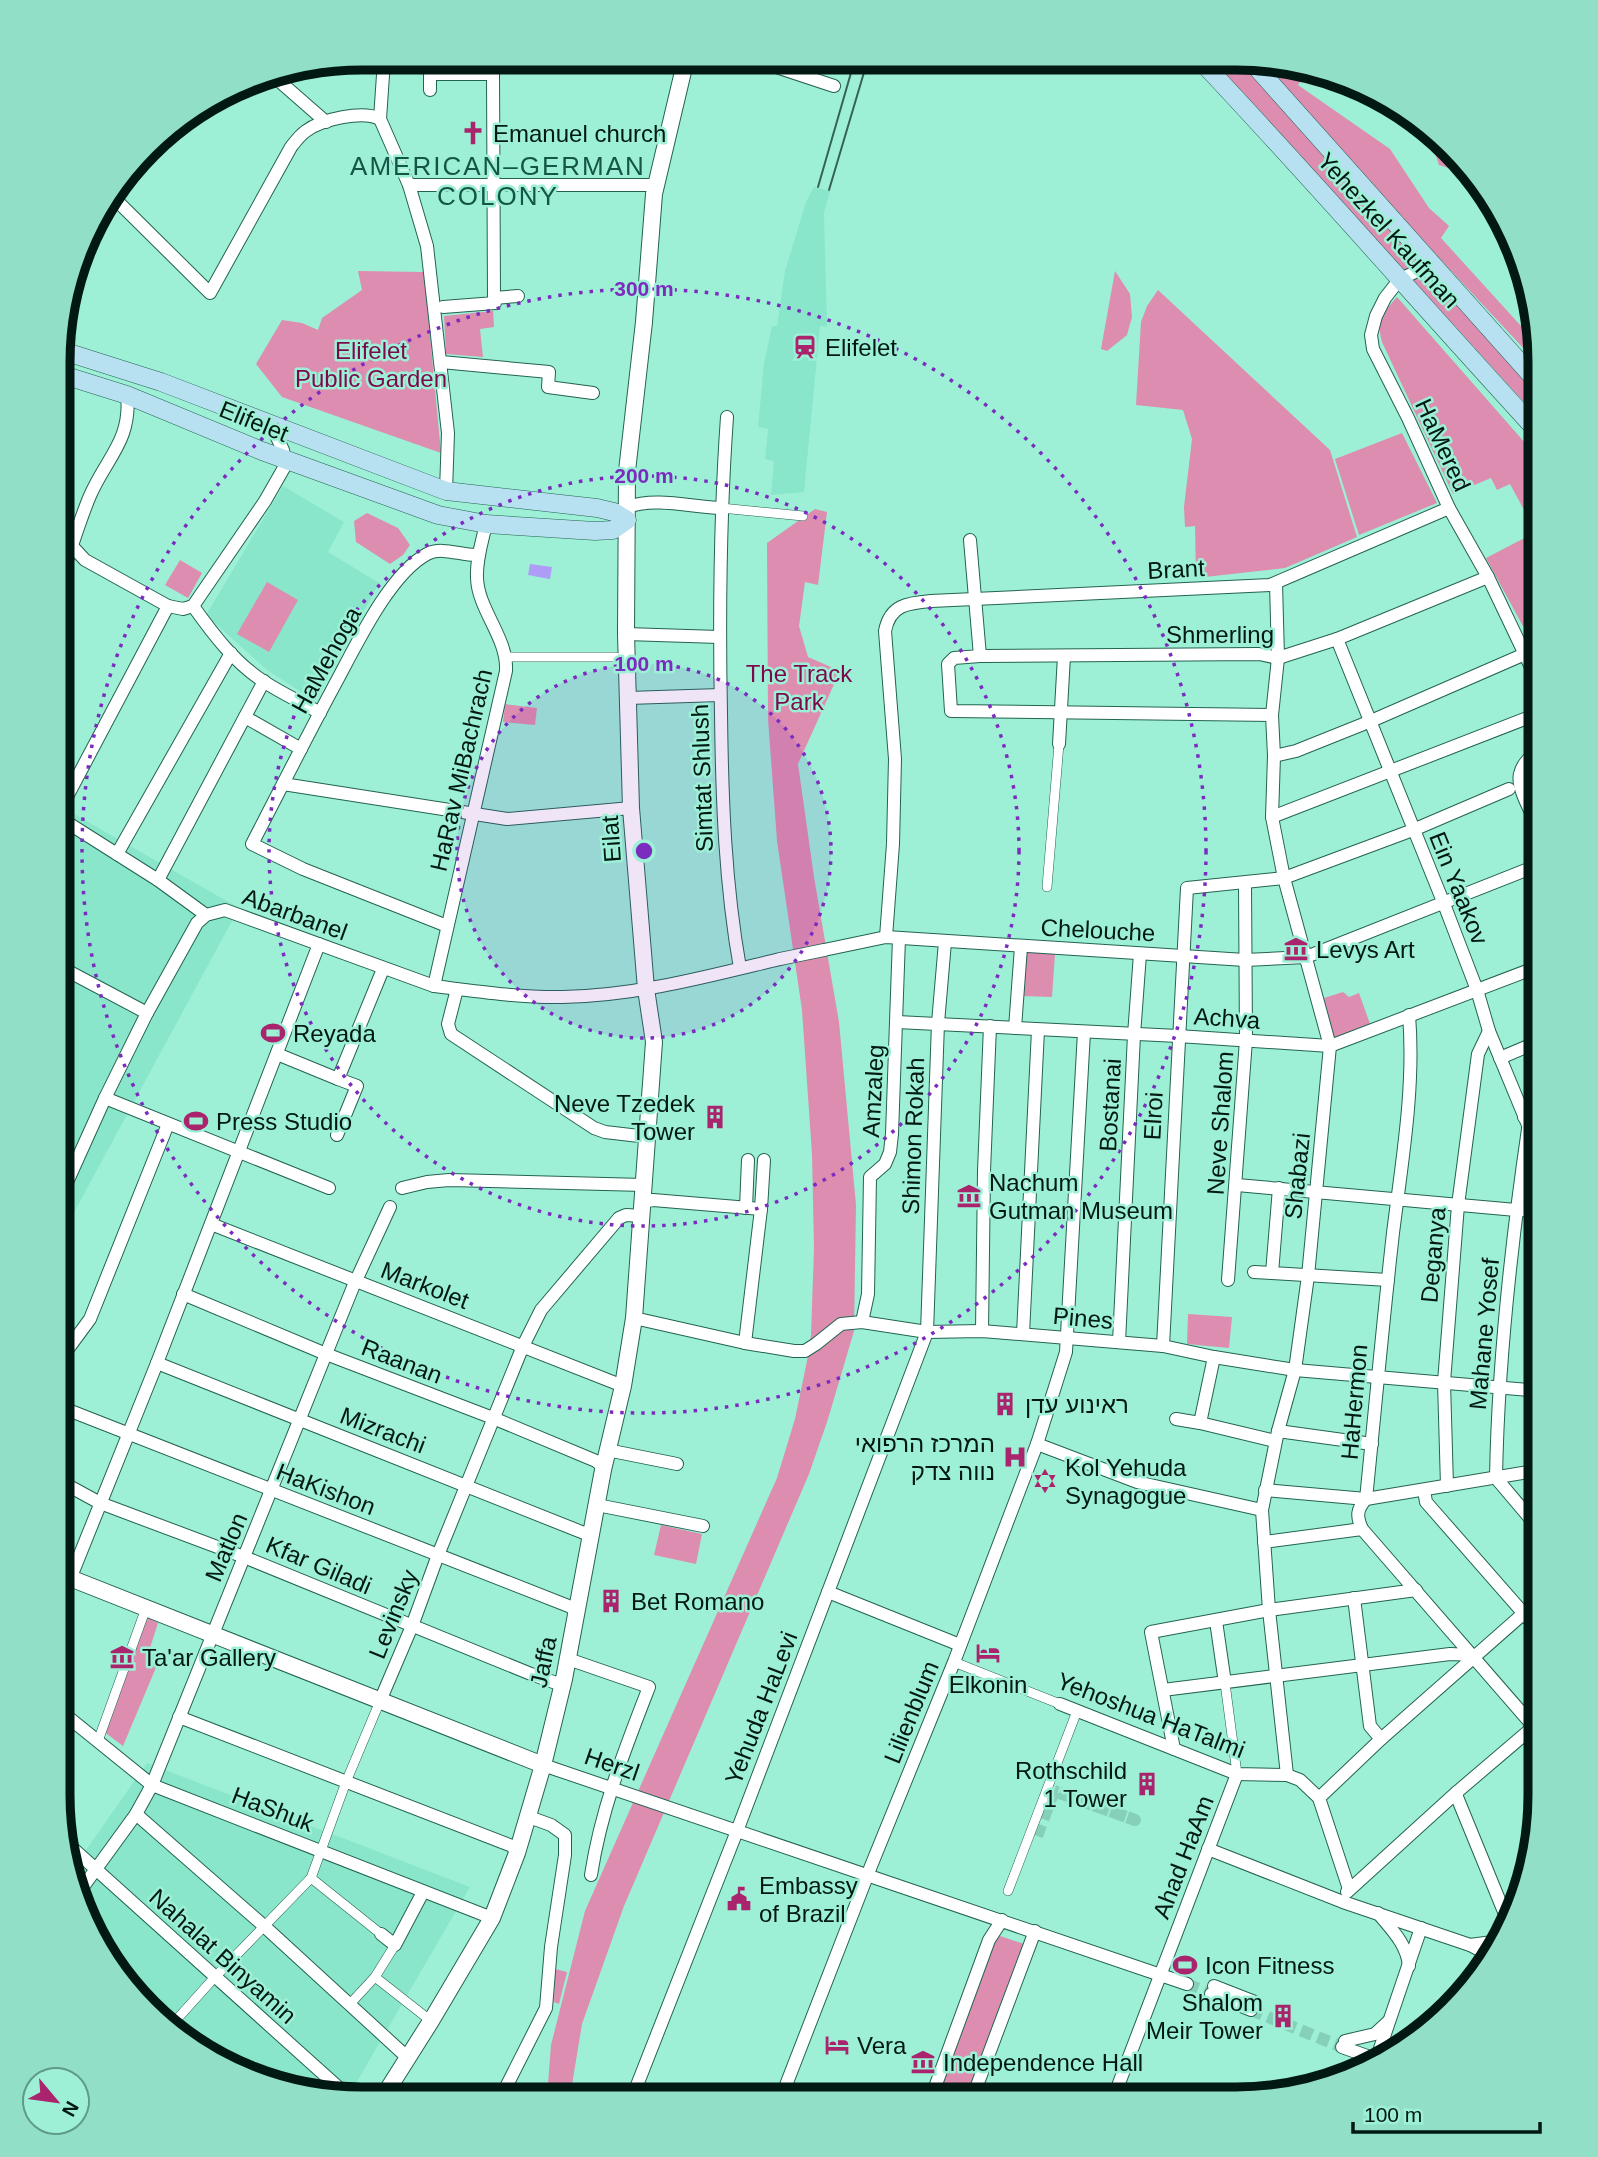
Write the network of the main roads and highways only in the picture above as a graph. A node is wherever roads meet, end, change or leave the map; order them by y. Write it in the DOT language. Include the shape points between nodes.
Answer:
graph roads {
  1 [pos="1209,70"];
  2 [pos="1264,71"];
  3 [pos="70,353"];
  4 [pos="1528,371"];
  5 [pos="70,377"];
  6 [pos="1528,421"];
  1 -- 6 [label="main road, Yehezkel Kaufman"];
  2 -- 4 [label="main road, Yehezkel Kaufman"];
  3 -- 5 [label="main road, Elifelet" via="161,382 446,491 623,513 613,530 595,531 486,524 438,515"];
}
